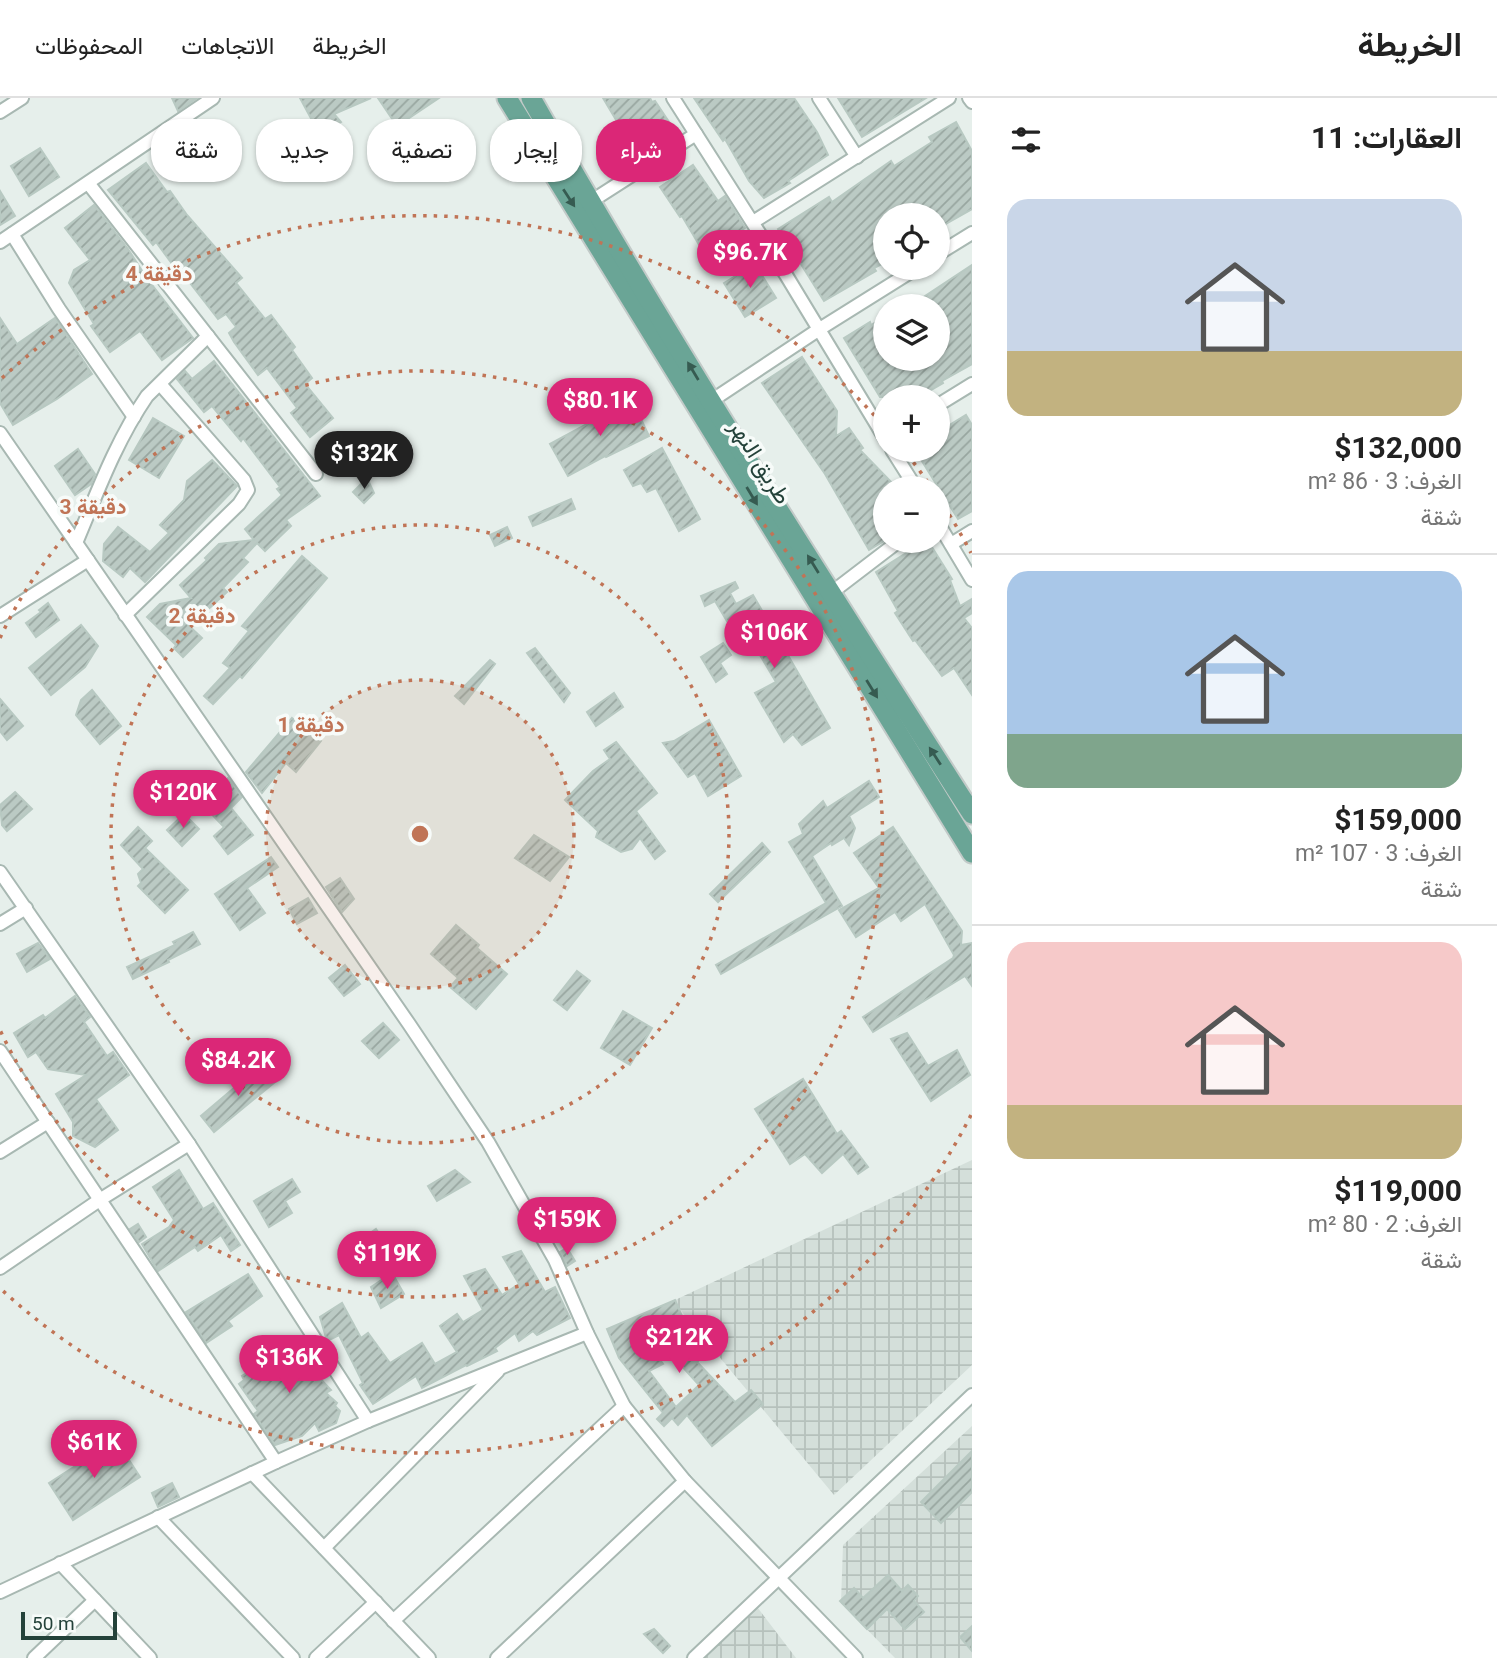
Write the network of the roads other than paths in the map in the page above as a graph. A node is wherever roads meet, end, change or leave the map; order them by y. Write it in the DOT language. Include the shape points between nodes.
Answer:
graph roads {
  1 [pos="22,98"];
  2 [pos="213,98"];
  3 [pos="507,98"];
  4 [pos="531,98"];
  5 [pos="673,98"];
  6 [pos="819,98"];
  7 [pos="949,98"];
  8 [pos="0,112"];
  9 [pos="696,134"];
  10 [pos="856,157"];
  11 [pos="88,183"];
  12 [pos="590,202"];
  13 [pos="753,222"];
  14 [pos="972,233"];
  15 [pos="12,234"];
  16 [pos="0,242"];
  17 [pos="950,247"];
  18 [pos="898,280"];
  19 [pos="818,330"];
  20 [pos="208,336"];
  21 [pos="160,384"];
  22 [pos="972,384"];
  23 [pos="950,398"];
  24 [pos="711,401"];
  25 [pos="134,417"];
  26 [pos="873,419"];
  27 [pos="0,433"];
  28 [pos="12,449"];
  29 [pos="0,457"];
  30 [pos="316,474"];
  31 [pos="972,531"];
  32 [pos="76,543"];
  33 [pos="951,544"];
  34 [pos="883,553"];
  35 [pos="88,561"];
  36 [pos="972,580"];
  37 [pos="831,593"];
  38 [pos="125,615"];
  39 [pos="0,616"];
  40 [pos="972,814"];
  41 [pos="972,853"];
  42 [pos="0,872"];
  43 [pos="26,908"];
  44 [pos="0,924"];
  45 [pos="0,1051"];
  46 [pos="48,1122"];
  47 [pos="189,1144"];
  48 [pos="0,1152"];
  49 [pos="101,1199"];
  50 [pos="0,1268"];
  51 [pos="587,1333"];
  52 [pos="502,1368"];
  53 [pos="972,1395"];
  54 [pos="624,1406"];
  55 [pos="368,1421"];
  56 [pos="276,1462"];
  57 [pos="252,1473"];
  58 [pos="685,1481"];
  59 [pos="158,1517"];
  60 [pos="324,1548"];
  61 [pos="60,1563"];
  62 [pos="779,1576"];
  63 [pos="0,1592"];
  64 [pos="95,1600"];
  65 [pos="376,1602"];
  66 [pos="393,1621"];
  67 [pos="34,1658"];
  68 [pos="150,1658"];
  69 [pos="293,1658"];
  70 [pos="316,1658"];
  71 [pos="429,1658"];
  72 [pos="497,1658"];
  73 [pos="694,1658"];
  74 [pos="856,1658"];
  1 -- 8 [label="street"];
  2 -- 11 [label="street"];
  3 -- 41 [label="main road, طريق النهر, one-way"];
  4 -- 12 [label="main road, طريق النهر"];
  5 -- 9 [label="street"];
  6 -- 10 [label="street"];
  7 -- 10 [label="street"];
  9 -- 12 [label="street"];
  9 -- 13 [label="street"];
  10 -- 13 [label="street"];
  11 -- 15 [label="street"];
  11 -- 20 [label="street"];
  24 -- 12 [label="main road, طريق النهر, one-way"];
  13 -- 19 [label="street"];
  14 -- 17 [label="street"];
  15 -- 16 [label="street"];
  15 -- 25 [label="street"];
  18 -- 19 [label="street"];
  19 -- 24 [label="street"];
  19 -- 26 [label="street"];
  20 -- 21 [label="street"];
  20 -- 30 [label="street"];
  21 -- 25 [label="street"];
  21 -- 38 [label="street" via="248,490"];
  22 -- 23 [label="street"];
  37 -- 24 [label="main road, طريق النهر, one-way"];
  25 -- 32 [label="street"];
  27 -- 28 [label="street"];
  28 -- 29 [label="street"];
  28 -- 32 [label="street"];
  31 -- 33 [label="street"];
  32 -- 35 [label="street"];
  33 -- 36 [label="street"];
  34 -- 37 [label="street"];
  35 -- 38 [label="street"];
  35 -- 39 [label="street"];
  40 -- 37 [label="main road, طريق النهر, one-way"];
  38 -- 51 [label="street" via="488,1142 555,1260"];
  42 -- 43 [label="street"];
  43 -- 44 [label="street"];
  43 -- 47 [label="street"];
  45 -- 46 [label="street"];
  46 -- 48 [label="street"];
  46 -- 49 [label="street"];
  47 -- 49 [label="street"];
  47 -- 55 [label="street"];
  49 -- 50 [label="street"];
  49 -- 56 [label="street"];
  51 -- 52 [label="street"];
  51 -- 54 [label="street"];
  52 -- 55 [label="street"];
  52 -- 60 [label="street"];
  53 -- 62 [label="street"];
  54 -- 58 [label="street"];
  54 -- 66 [label="street"];
  55 -- 56 [label="street"];
  56 -- 57 [label="street"];
  57 -- 59 [label="street"];
  57 -- 60 [label="street"];
  58 -- 62 [label="street"];
  58 -- 72 [label="street"];
  59 -- 61 [label="street"];
  59 -- 69 [label="street"];
  60 -- 65 [label="street"];
  61 -- 63 [label="street"];
  61 -- 64 [label="street"];
  62 -- 73 [label="street"];
  62 -- 74 [label="street"];
  64 -- 67 [label="street"];
  64 -- 68 [label="street"];
  65 -- 66 [label="street"];
  65 -- 70 [label="street"];
  66 -- 71 [label="street"];
}
